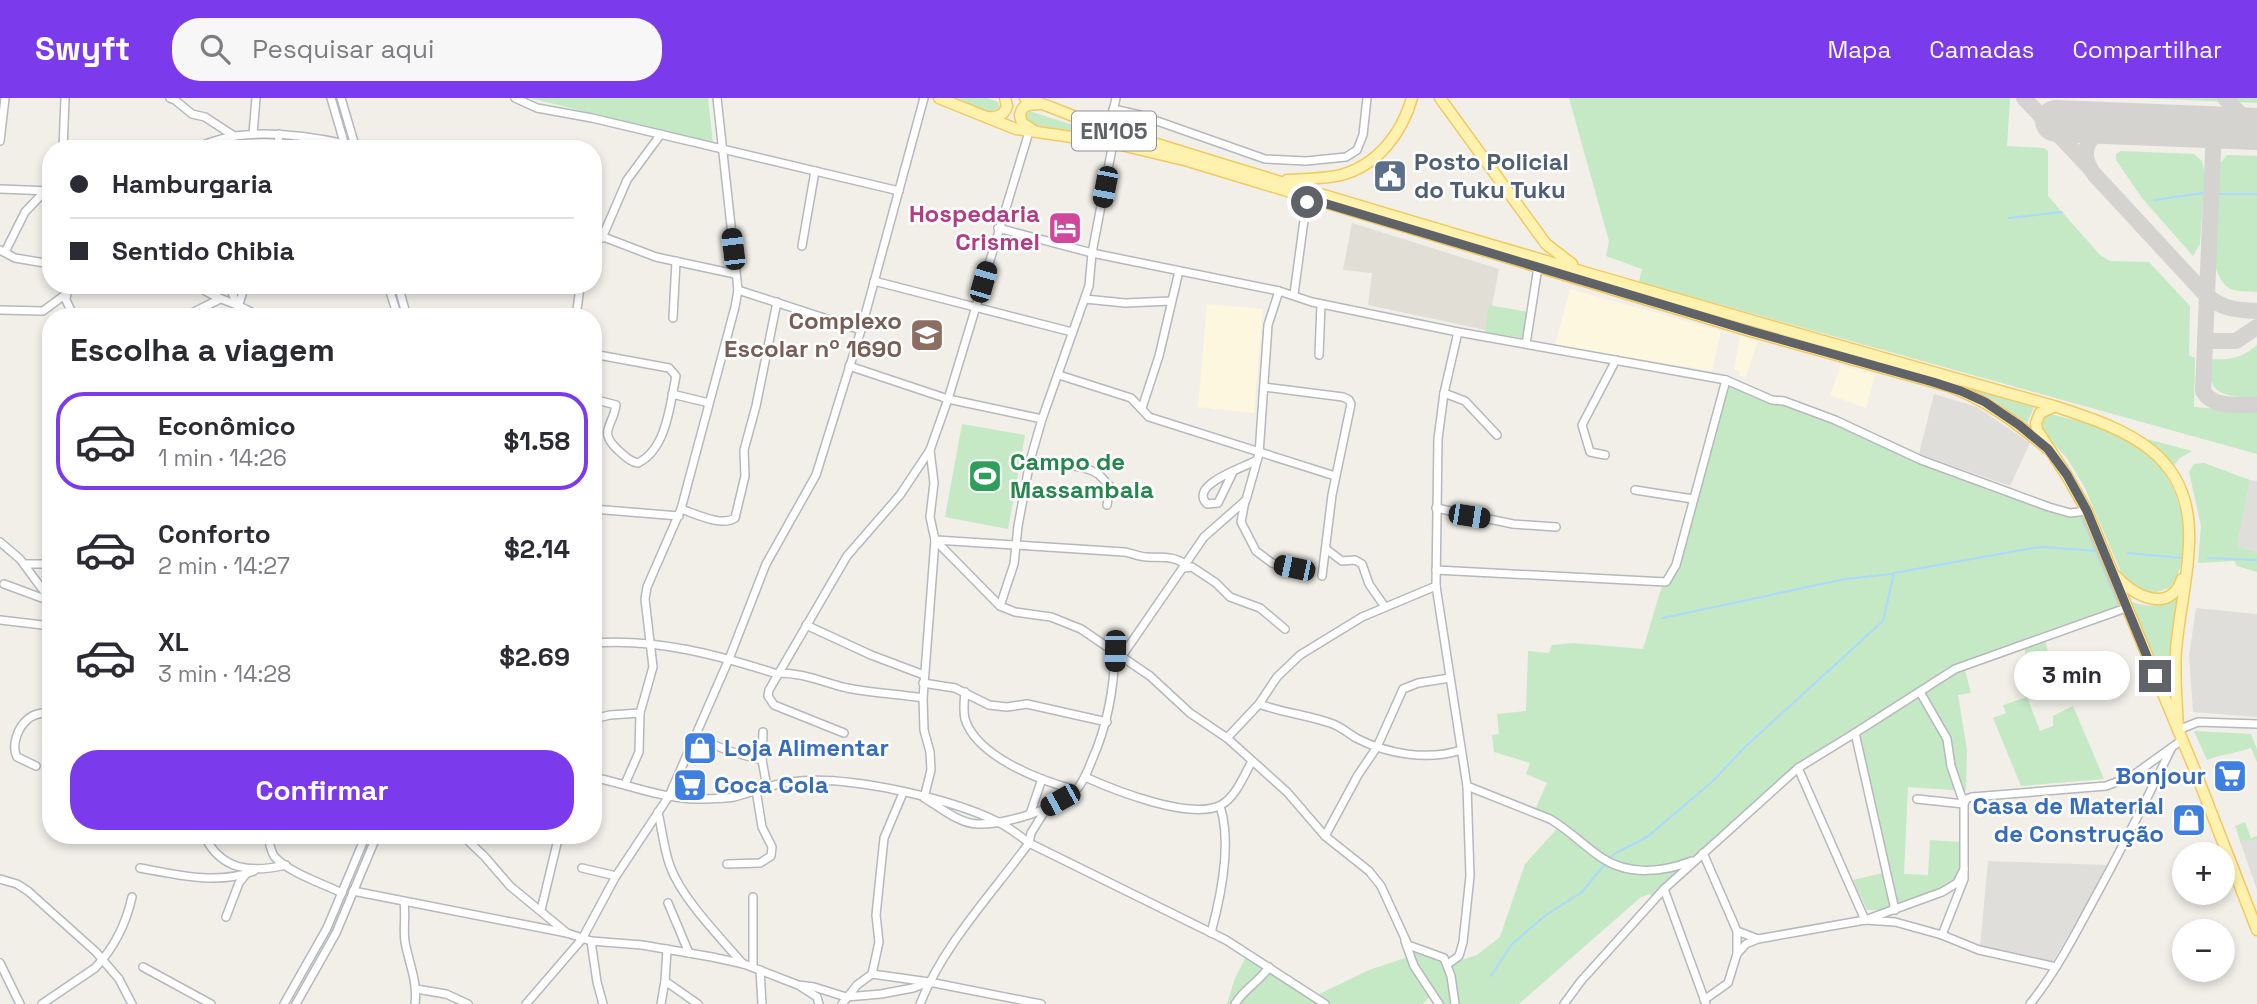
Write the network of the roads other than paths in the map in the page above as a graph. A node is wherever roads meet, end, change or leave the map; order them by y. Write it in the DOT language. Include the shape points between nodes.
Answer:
graph roads {
  1 [pos="5,98"];
  2 [pos="65,98"];
  3 [pos="170,98"];
  4 [pos="256,98"];
  5 [pos="331,98"];
  6 [pos="341,98"];
  7 [pos="515,98"];
  8 [pos="717,98"];
  9 [pos="924,98"];
  10 [pos="939,98"];
  11 [pos="1005,98"];
  12 [pos="1025,98"];
  13 [pos="1116,98"];
  14 [pos="1367,98"];
  15 [pos="1412,98"];
  16 [pos="1440,98"];
  17 [pos="1043,104"];
  18 [pos="1113,109"];
  19 [pos="983,117"];
  20 [pos="1109,129"];
  21 [pos="1034,132"];
  22 [pos="254,134"];
  23 [pos="279,134"];
  24 [pos="661,134"];
  25 [pos="235,136"];
  26 [pos="63,140"];
  27 [pos="222,140"];
  28 [pos="279,140"];
  29 [pos="312,140"];
  30 [pos="343,140"];
  31 [pos="353,140"];
  32 [pos="0,141"];
  33 [pos="1113,143"];
  34 [pos="721,149"];
  35 [pos="1259,156"];
  36 [pos="815,171"];
  37 [pos="1255,174"];
  38 [pos="1279,181"];
  39 [pos="0,189"];
  40 [pos="42,191"];
  41 [pos="899,191"];
  42 [pos="42,196"];
  43 [pos="1307,198"];
  44 [pos="999,228"];
  45 [pos="602,238"];
  46 [pos="802,246"];
  47 [pos="3,251"];
  48 [pos="1092,253"];
  49 [pos="676,261"];
  50 [pos="42,262"];
  51 [pos="1538,267"];
  52 [pos="1179,271"];
  53 [pos="735,274"];
  54 [pos="1611,279"];
  55 [pos="874,281"];
  56 [pos="738,290"];
  57 [pos="1279,291"];
  58 [pos="62,294"];
  59 [pos="210,294"];
  60 [pos="233,294"];
  61 [pos="243,294"];
  62 [pos="1294,295"];
  63 [pos="1086,299"];
  64 [pos="218,300"];
  65 [pos="1171,301"];
  66 [pos="776,302"];
  67 [pos="1321,304"];
  68 [pos="239,306"];
  69 [pos="46,308"];
  70 [pos="202,308"];
  71 [pos="243,308"];
  72 [pos="975,308"];
  73 [pos="0,310"];
  74 [pos="42,311"];
  75 [pos="673,318"];
  76 [pos="861,330"];
  77 [pos="1072,332"];
  78 [pos="1458,332"];
  79 [pos="1526,344"];
  80 [pos="1319,355"];
  81 [pos="602,356"];
  82 [pos="1616,360"];
  83 [pos="849,366"];
  84 [pos="1059,375"];
  85 [pos="1726,380"];
  86 [pos="1264,387"];
  87 [pos="1444,393"];
  88 [pos="672,394"];
  89 [pos="948,399"];
  90 [pos="602,401"];
  91 [pos="709,403"];
  92 [pos="2057,407"];
  93 [pos="1142,408"];
  94 [pos="1042,419"];
  95 [pos="1497,435"];
  96 [pos="2048,449"];
  97 [pos="930,450"];
  98 [pos="1605,455"];
  99 [pos="1258,457"];
  100 [pos="1030,461"];
  101 [pos="1233,472"];
  102 [pos="1335,476"];
  103 [pos="1634,490"];
  104 [pos="1693,499"];
  105 [pos="1246,500"];
  106 [pos="1107,505"];
  107 [pos="1436,508"];
  108 [pos="602,509"];
  109 [pos="2087,511"];
  110 [pos="680,512"];
  111 [pos="1556,527"];
  112 [pos="935,540"];
  113 [pos="0,542"];
  114 [pos="1014,545"];
  115 [pos="1326,549"];
  116 [pos="2188,555"];
  117 [pos="24,564"];
  118 [pos="42,564"];
  119 [pos="1185,567"];
  120 [pos="1294,568"];
  121 [pos="1436,570"];
  122 [pos="2111,570"];
  123 [pos="1322,576"];
  124 [pos="4,584"];
  125 [pos="1436,586"];
  126 [pos="42,589"];
  127 [pos="42,598"];
  128 [pos="1000,606"];
  129 [pos="1385,607"];
  130 [pos="2126,608"];
  131 [pos="0,620"];
  132 [pos="42,625"];
  133 [pos="806,625"];
  134 [pos="1285,629"];
  135 [pos="602,643"];
  136 [pos="651,645"];
  137 [pos="1119,653"];
  138 [pos="729,659"];
  139 [pos="778,673"];
  140 [pos="1450,678"];
  141 [pos="923,679"];
  142 [pos="965,692"];
  143 [pos="1920,692"];
  144 [pos="922,698"];
  145 [pos="1259,704"];
  146 [pos="42,713"];
  147 [pos="640,713"];
  148 [pos="602,717"];
  149 [pos="1107,722"];
  150 [pos="2257,724"];
  151 [pos="763,732"];
  152 [pos="844,733"];
  153 [pos="1855,733"];
  154 [pos="2180,735"];
  155 [pos="695,737"];
  156 [pos="1227,738"];
  157 [pos="1377,747"];
  158 [pos="2171,749"];
  159 [pos="1461,750"];
  160 [pos="762,760"];
  161 [pos="1252,761"];
  162 [pos="36,766"];
  163 [pos="1798,768"];
  164 [pos="1085,777"];
  165 [pos="602,778"];
  166 [pos="1042,779"];
  167 [pos="625,784"];
  168 [pos="1059,786"];
  169 [pos="1468,786"];
  170 [pos="767,787"];
  171 [pos="756,790"];
  172 [pos="1076,790"];
  173 [pos="903,793"];
  174 [pos="669,796"];
  175 [pos="1068,796"];
  176 [pos="924,798"];
  177 [pos="1917,799"];
  178 [pos="1964,804"];
  179 [pos="1220,806"];
  180 [pos="1046,808"];
  181 [pos="658,812"];
  182 [pos="1030,814"];
  183 [pos="995,821"];
  184 [pos="1325,836"];
  185 [pos="1029,843"];
  186 [pos="210,844"];
  187 [pos="269,844"];
  188 [pos="362,844"];
  189 [pos="373,844"];
  190 [pos="471,844"];
  191 [pos="557,844"];
  192 [pos="1701,856"];
  193 [pos="727,864"];
  194 [pos="286,866"];
  195 [pos="140,868"];
  196 [pos="582,868"];
  197 [pos="1964,869"];
  198 [pos="250,872"];
  199 [pos="616,876"];
  200 [pos="0,879"];
  201 [pos="1664,889"];
  202 [pos="353,891"];
  203 [pos="342,893"];
  204 [pos="132,897"];
  205 [pos="753,897"];
  206 [pos="404,902"];
  207 [pos="668,903"];
  208 [pos="541,910"];
  209 [pos="1895,910"];
  210 [pos="226,917"];
  211 [pos="1865,920"];
  212 [pos="2257,930"];
  213 [pos="1737,931"];
  214 [pos="567,933"];
  215 [pos="1211,933"];
  216 [pos="1942,935"];
  217 [pos="582,939"];
  218 [pos="1758,939"];
  219 [pos="591,941"];
  220 [pos="1404,941"];
  221 [pos="667,949"];
  222 [pos="689,953"];
  223 [pos="1737,954"];
  224 [pos="102,961"];
  225 [pos="0,963"];
  226 [pos="744,964"];
  227 [pos="1448,964"];
  228 [pos="143,967"];
  229 [pos="1269,967"];
  230 [pos="2056,967"];
  231 [pos="757,969"];
  232 [pos="872,974"];
  233 [pos="665,981"];
  234 [pos="929,982"];
  235 [pos="798,985"];
  236 [pos="416,989"];
  237 [pos="844,1000"];
  238 [pos="1018,1002"];
  239 [pos="1705,1002"];
  240 [pos="20,1004"];
  241 [pos="42,1004"];
  242 [pos="132,1004"];
  243 [pos="211,1004"];
  244 [pos="284,1004"];
  245 [pos="296,1004"];
  246 [pos="415,1004"];
  247 [pos="468,1004"];
  248 [pos="526,1004"];
  249 [pos="603,1004"];
  250 [pos="661,1004"];
  251 [pos="698,1004"];
  252 [pos="762,1004"];
  253 [pos="819,1004"];
  254 [pos="920,1004"];
  255 [pos="1041,1004"];
  256 [pos="1235,1004"];
  257 [pos="1325,1004"];
  258 [pos="1439,1004"];
  259 [pos="1455,1004"];
  260 [pos="1564,1004"];
  261 [pos="2030,1004"];
  1 -- 32 [label="street"];
  2 -- 26 [label="street"];
  3 -- 25 [label="street"];
  4 -- 22 [label="street"];
  5 -- 30 [label="street"];
  6 -- 31 [label="street"];
  7 -- 24 [label="street" via="537,108"];
  8 -- 34 [label="street"];
  9 -- 41 [label="street"];
  10 -- 19 [label="main road, EN105"];
  11 -- 19 [label="main road" via="1004,113"];
  12 -- 17 [label="main road, EN105"];
  13 -- 18 [label="street"];
  14 -- 35 [label="street" via="1361,144 1353,154 1306,161"];
  15 -- 38 [label="main road" via="1392,140 1372,160 1341,175"];
  16 -- 54 [label="main road" via="1546,244 1571,264"];
  17 -- 20 [label="main road, EN105"];
  17 -- 21 [label="main road" via="1023,107 1020,115"];
  18 -- 20 [label="street"];
  18 -- 35 [label="street"];
  19 -- 21 [label="main road, EN105"];
  20 -- 37 [label="main road, EN105"];
  21 -- 33 [label="main road, EN105"];
  21 -- 44 [label="street"];
  22 -- 23 [label="street"];
  22 -- 25 [label="street"];
  23 -- 28 [label="street"];
  23 -- 29 [label="street"];
  24 -- 34 [label="street"];
  24 -- 45 [label="street" via="627,180"];
  25 -- 27 [label="street"];
  33 -- 43 [label="main road, EN105"];
  33 -- 48 [label="street"];
  34 -- 36 [label="street"];
  34 -- 53 [label="street"];
  35 -- 37 [label="street"];
  36 -- 41 [label="street"];
  36 -- 46 [label="street"];
  37 -- 38 [label="main road, EN105"];
  38 -- 54 [label="main road, EN105"];
  39 -- 40 [label="street"];
  41 -- 55 [label="street"];
  42 -- 47 [label="street" via="25,212"];
  43 -- 51 [label="main road, EN105"];
  43 -- 62 [label="street"];
  44 -- 48 [label="street"];
  44 -- 72 [label="street"];
  45 -- 49 [label="street"];
  47 -- 50 [label="street"];
  48 -- 52 [label="street"];
  48 -- 63 [label="street"];
  49 -- 53 [label="street"];
  49 -- 75 [label="street"];
  51 -- 79 [label="street"];
  51 -- 96 [label="main road, EN105" via="1961,391 1997,410"];
  52 -- 57 [label="street"];
  52 -- 65 [label="street"];
  53 -- 56 [label="street"];
  54 -- 92 [label="main road, EN105"];
  55 -- 72 [label="street"];
  55 -- 76 [label="street"];
  56 -- 66 [label="street"];
  56 -- 91 [label="street"];
  57 -- 62 [label="street"];
  57 -- 86 [label="street" via="1268,325"];
  58 -- 69 [label="street"];
  59 -- 64 [label="street"];
  60 -- 68 [label="street"];
  61 -- 68 [label="street"];
  62 -- 67 [label="street"];
  63 -- 65 [label="street"];
  63 -- 77 [label="street"];
  64 -- 68 [label="street"];
  64 -- 70 [label="street"];
  65 -- 93 [label="street"];
  66 -- 76 [label="street"];
  66 -- 110 [label="street" via="744,450 745,476 735,518 724,522"];
  67 -- 78 [label="street"];
  67 -- 80 [label="street"];
  68 -- 71 [label="street"];
  72 -- 77 [label="street"];
  72 -- 89 [label="street"];
  73 -- 74 [label="street"];
  76 -- 83 [label="street"];
  77 -- 84 [label="street"];
  78 -- 79 [label="street"];
  78 -- 87 [label="street"];
  79 -- 82 [label="street"];
  81 -- 88 [label="street" via="669,368 676,376"];
  82 -- 85 [label="street"];
  82 -- 98 [label="street" via="1582,425 1590,452"];
  83 -- 89 [label="street"];
  83 -- 138 [label="street" via="816,475 766,564"];
  84 -- 93 [label="street" via="1131,398"];
  84 -- 94 [label="street"];
  85 -- 104 [label="street"];
  85 -- 109 [label="street" via="2049,508"];
  86 -- 99 [label="street"];
  86 -- 102 [label="street" via="1349,400 1351,410"];
  87 -- 95 [label="street" via="1465,401"];
  87 -- 107 [label="street"];
  88 -- 90 [label="street" via="658,443 648,458 636,464 608,441 616,405"];
  88 -- 91 [label="street"];
  89 -- 94 [label="street"];
  89 -- 97 [label="street"];
  91 -- 110 [label="street"];
  92 -- 96 [label="main road" via="2043,410 2037,418 2037,430"];
  92 -- 116 [label="main road, EN105" via="2130,434 2155,453 2174,478 2185,506"];
  93 -- 99 [label="street" via="1149,417"];
  94 -- 100 [label="street"];
  96 -- 109 [label="main road, EN105"];
  97 -- 112 [label="street" via="934,483 930,517"];
  97 -- 133 [label="street" via="900,495 846,556"];
  99 -- 101 [label="street"];
  99 -- 102 [label="street"];
  99 -- 105 [label="street"];
  100 -- 106 [label="street" via="1096,473 1110,486"];
  100 -- 114 [label="street"];
  101 -- 101 [label="street" via="1203,489 1207,505 1218,503"];
  102 -- 115 [label="street"];
  103 -- 104 [label="street"];
  104 -- 121 [label="street" via="1676,565 1666,582"];
  105 -- 119 [label="street" via="1204,537"];
  105 -- 120 [label="street" via="1241,523 1252,546 1272,563"];
  107 -- 111 [label="street" via="1513,524"];
  107 -- 121 [label="street"];
  108 -- 110 [label="street"];
  109 -- 122 [label="main road, EN105"];
  110 -- 136 [label="street" via="647,587"];
  112 -- 114 [label="street"];
  112 -- 128 [label="street"];
  112 -- 141 [label="street"];
  113 -- 117 [label="street"];
  114 -- 119 [label="street" via="1168,557 1184,562"];
  114 -- 128 [label="street" via="1014,564"];
  115 -- 123 [label="street"];
  115 -- 129 [label="street" via="1342,561 1362,564"];
  116 -- 122 [label="main road" via="2180,585 2163,597 2138,595"];
  116 -- 154 [label="main road" via="2175,662"];
  117 -- 118 [label="street"];
  117 -- 126 [label="street"];
  119 -- 134 [label="street" via="1216,583 1230,597 1260,608"];
  119 -- 137 [label="street"];
  121 -- 125 [label="street"];
  122 -- 130 [label="main road"];
  124 -- 127 [label="street"];
  125 -- 129 [label="street"];
  125 -- 140 [label="street"];
  128 -- 137 [label="street" via="1063,621"];
  129 -- 145 [label="street" via="1300,655 1277,677"];
  130 -- 143 [label="street" via="1955,669"];
  130 -- 154 [label="main road"];
  131 -- 132 [label="street"];
  133 -- 139 [label="street"];
  133 -- 141 [label="street"];
  135 -- 136 [label="street"];
  136 -- 138 [label="street"];
  136 -- 147 [label="street" via="652,676"];
  137 -- 149 [label="street"];
  137 -- 156 [label="street"];
  138 -- 139 [label="street"];
  138 -- 155 [label="street"];
  139 -- 144 [label="street" via="807,675 864,692"];
  139 -- 152 [label="street" via="768,696 774,705"];
  140 -- 157 [label="street" via="1418,682 1404,689"];
  140 -- 159 [label="street"];
  141 -- 142 [label="street"];
  141 -- 144 [label="street"];
  142 -- 149 [label="street" via="989,705 1027,704"];
  142 -- 166 [label="street" via="966,722 977,740"];
  143 -- 153 [label="street"];
  143 -- 178 [label="street" via="1947,739"];
  144 -- 176 [label="street" via="930,752"];
  145 -- 156 [label="street"];
  145 -- 157 [label="street" via="1334,724"];
  146 -- 162 [label="street" via="28,718 14,744 18,757"];
  147 -- 148 [label="street"];
  147 -- 167 [label="street" via="639,752"];
  149 -- 164 [label="street"];
  150 -- 154 [label="street" via="2198,722"];
  151 -- 160 [label="street"];
  153 -- 163 [label="street"];
  153 -- 209 [label="street"];
  154 -- 158 [label="street"];
  154 -- 212 [label="main road"];
  155 -- 160 [label="street"];
  155 -- 174 [label="street"];
  156 -- 161 [label="street"];
  157 -- 159 [label="street" via="1435,755"];
  157 -- 184 [label="street"];
  158 -- 178 [label="street" via="2132,776 2106,786 1972,797"];
  158 -- 230 [label="street" via="2129,837"];
  159 -- 169 [label="street"];
  160 -- 170 [label="street"];
  161 -- 179 [label="street"];
  161 -- 184 [label="street"];
  163 -- 192 [label="street"];
  163 -- 211 [label="street"];
  164 -- 172 [label="street"];
  164 -- 179 [label="street" via="1167,805 1193,809"];
  165 -- 167 [label="street"];
  166 -- 168 [label="street"];
  166 -- 182 [label="street"];
  167 -- 174 [label="street"];
  168 -- 172 [label="street"];
  168 -- 175 [label="street"];
  169 -- 192 [label="street" via="1562,826 1602,859 1615,864 1650,871 1672,869"];
  169 -- 227 [label="street" via="1467,905 1459,956"];
  170 -- 171 [label="street"];
  170 -- 173 [label="street" via="792,781 830,782"];
  171 -- 174 [label="street" via="731,797"];
  171 -- 193 [label="street" via="771,856 760,863"];
  172 -- 175 [label="street"];
  173 -- 176 [label="street"];
  173 -- 232 [label="street" via="884,838 876,915 879,942"];
  174 -- 181 [label="street"];
  175 -- 180 [label="street"];
  176 -- 183 [label="street"];
  177 -- 178 [label="street"];
  178 -- 197 [label="street"];
  179 -- 215 [label="street" via="1225,835"];
  180 -- 182 [label="street"];
  180 -- 185 [label="street"];
  181 -- 199 [label="street"];
  181 -- 226 [label="street" via="675,876 689,900"];
  182 -- 183 [label="street"];
  183 -- 185 [label="street"];
  184 -- 220 [label="street" via="1381,886"];
  185 -- 215 [label="street"];
  185 -- 234 [label="street"];
  186 -- 198 [label="street" via="229,862"];
  187 -- 194 [label="street"];
  188 -- 203 [label="street"];
  189 -- 202 [label="street"];
  190 -- 208 [label="street" via="510,886"];
  191 -- 208 [label="street"];
  192 -- 201 [label="street"];
  192 -- 213 [label="street"];
  194 -- 198 [label="street"];
  194 -- 203 [label="street"];
  195 -- 198 [label="street" via="215,879"];
  196 -- 199 [label="street"];
  197 -- 209 [label="street" via="1957,883 1942,892"];
  197 -- 216 [label="street"];
  198 -- 210 [label="street" via="239,883"];
  199 -- 217 [label="street"];
  200 -- 224 [label="street" via="28,891"];
  201 -- 239 [label="street"];
  201 -- 260 [label="street"];
  202 -- 206 [label="street"];
  202 -- 245 [label="street" via="336,933"];
  203 -- 244 [label="street"];
  204 -- 224 [label="street" via="123,927"];
  205 -- 231 [label="street"];
  206 -- 214 [label="street"];
  206 -- 236 [label="street" via="405,943"];
  207 -- 222 [label="street"];
  208 -- 214 [label="street"];
  209 -- 211 [label="street"];
  211 -- 216 [label="street" via="1895,922"];
  211 -- 218 [label="street"];
  213 -- 218 [label="street"];
  213 -- 223 [label="street"];
  214 -- 217 [label="street"];
  215 -- 229 [label="street"];
  216 -- 230 [label="street" via="1979,950"];
  217 -- 219 [label="street"];
  217 -- 248 [label="street"];
  218 -- 223 [label="street"];
  219 -- 221 [label="street"];
  219 -- 249 [label="street"];
  220 -- 227 [label="street" via="1438,954"];
  220 -- 258 [label="street"];
  221 -- 222 [label="street"];
  221 -- 233 [label="street"];
  222 -- 226 [label="street"];
  223 -- 239 [label="street" via="1728,983"];
  224 -- 241 [label="street"];
  224 -- 242 [label="street" via="119,979"];
  225 -- 240 [label="street"];
  226 -- 231 [label="street"];
  227 -- 259 [label="street"];
  228 -- 243 [label="street"];
  229 -- 256 [label="street"];
  229 -- 257 [label="street"];
  230 -- 261 [label="street"];
  231 -- 235 [label="street"];
  231 -- 252 [label="street"];
  232 -- 234 [label="street"];
  232 -- 237 [label="street"];
  233 -- 250 [label="street"];
  233 -- 251 [label="street"];
  234 -- 237 [label="street"];
  234 -- 238 [label="street"];
  234 -- 254 [label="street"];
  235 -- 237 [label="street"];
  235 -- 253 [label="street" via="817,997"];
  236 -- 246 [label="street"];
  236 -- 247 [label="street" via="446,994"];
  238 -- 255 [label="street"];
}
